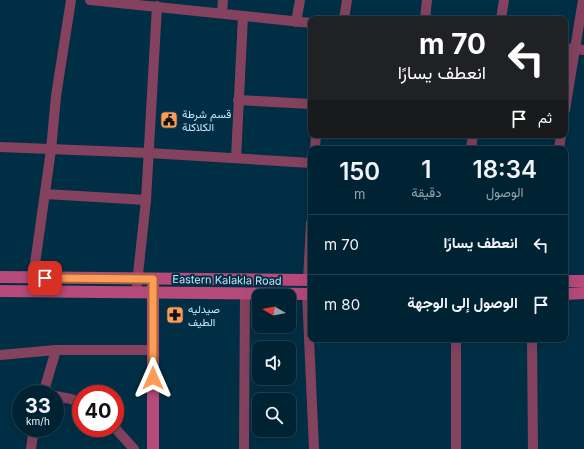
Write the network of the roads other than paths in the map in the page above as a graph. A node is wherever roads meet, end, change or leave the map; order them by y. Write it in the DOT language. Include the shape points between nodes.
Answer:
graph roads {
  1 [pos="70,0"];
  2 [pos="90,0"];
  3 [pos="223,0"];
  4 [pos="300,0"];
  5 [pos="347,0"];
  6 [pos="427,0"];
  7 [pos="504,0"];
  8 [pos="584,0"];
  9 [pos="144,3"];
  10 [pos="156,6"];
  11 [pos="222,13"];
  12 [pos="243,16"];
  13 [pos="344,16"];
  14 [pos="425,16"];
  15 [pos="501,16"];
  16 [pos="296,22"];
  17 [pos="308,23"];
  18 [pos="575,49"];
  19 [pos="568,92"];
  20 [pos="238,100"];
  21 [pos="308,104"];
  22 [pos="0,147"];
  23 [pos="51,150"];
  24 [pos="149,153"];
  25 [pos="236,158"];
  26 [pos="308,163"];
  27 [pos="45,194"];
  28 [pos="146,200"];
  29 [pos="0,277"];
  30 [pos="33,278"];
  31 [pos="137,279"];
  32 [pos="153,279"];
  33 [pos="308,280"];
  34 [pos="568,281"];
  35 [pos="584,282"];
  36 [pos="0,291"];
  37 [pos="136,293"];
  38 [pos="153,293"];
  39 [pos="245,293"];
  40 [pos="308,294"];
  41 [pos="568,294"];
  42 [pos="584,294"];
  43 [pos="311,342"];
  44 [pos="456,342"];
  45 [pos="532,342"];
  46 [pos="56,350"];
  47 [pos="153,350"];
  48 [pos="0,354"];
  49 [pos="46,385"];
  50 [pos="33,437"];
  51 [pos="123,437"];
  52 [pos="31,449"];
  53 [pos="134,449"];
  54 [pos="153,449"];
  55 [pos="244,449"];
  56 [pos="314,449"];
  57 [pos="456,449"];
  58 [pos="533,449"];
  1 -- 23 [label="street"];
  2 -- 9 [label="street"];
  3 -- 11 [label="street"];
  4 -- 16 [label="street"];
  5 -- 13 [label="street"];
  6 -- 14 [label="street"];
  7 -- 15 [label="street"];
  8 -- 18 [label="street"];
  9 -- 10 [label="street"];
  10 -- 11 [label="street"];
  10 -- 24 [label="street"];
  11 -- 12 [label="street"];
  12 -- 16 [label="street"];
  12 -- 20 [label="street"];
  16 -- 17 [label="street"];
  18 -- 19 [label="street"];
  20 -- 21 [label="street"];
  20 -- 25 [label="street"];
  22 -- 23 [label="street"];
  23 -- 24 [label="street"];
  23 -- 27 [label="street"];
  24 -- 25 [label="street"];
  24 -- 28 [label="street"];
  25 -- 26 [label="street"];
  27 -- 28 [label="street"];
  27 -- 30 [label="street"];
  28 -- 31 [label="street"];
  29 -- 30 [label="street, Eastern Kalakla Road"];
  30 -- 31 [label="street, Eastern Kalakla Road"];
  31 -- 32 [label="street, Eastern Kalakla Road"];
  31 -- 37 [label="street"];
  32 -- 33 [label="street, Eastern Kalakla Road"];
  32 -- 38 [label="street"];
  34 -- 35 [label="street"];
  36 -- 37 [label="street, Eastern Kalakla Road"];
  37 -- 38 [label="street, Eastern Kalakla Road"];
  38 -- 39 [label="street, Eastern Kalakla Road"];
  38 -- 47 [label="street"];
  39 -- 40 [label="street, Eastern Kalakla Road"];
  39 -- 55 [label="street"];
  41 -- 42 [label="street"];
  43 -- 56 [label="street"];
  44 -- 57 [label="street"];
  45 -- 58 [label="street"];
  46 -- 47 [label="street"];
  46 -- 48 [label="street"];
  46 -- 49 [label="street"];
  47 -- 54 [label="street"];
  50 -- 52 [label="street"];
  51 -- 53 [label="street"];
}
